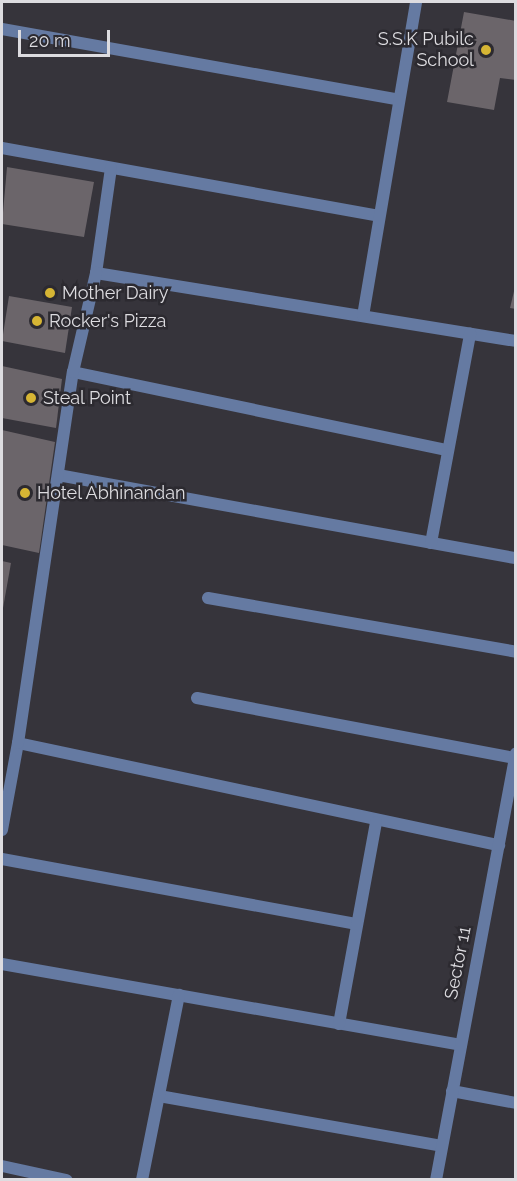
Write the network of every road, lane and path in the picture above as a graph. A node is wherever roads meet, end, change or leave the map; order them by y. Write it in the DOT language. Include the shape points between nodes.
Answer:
graph roads {
  1 [pos="416,2"];
  2 [pos="2,29"];
  3 [pos="399,100"];
  4 [pos="2,148"];
  5 [pos="111,168"];
  6 [pos="380,216"];
  7 [pos="96,273"];
  8 [pos="363,316"];
  9 [pos="470,334"];
  10 [pos="516,341"];
  11 [pos="73,372"];
  12 [pos="447,450"];
  13 [pos="58,475"];
  14 [pos="431,543"];
  15 [pos="516,558"];
  16 [pos="208,598"];
  17 [pos="516,652"];
  18 [pos="197,698"];
  19 [pos="18,743"];
  20 [pos="515,755"];
  21 [pos="376,822"];
  22 [pos="2,830"];
  23 [pos="499,845"];
  24 [pos="2,859"];
  25 [pos="357,924"];
  26 [pos="2,964"];
  27 [pos="179,995"];
  28 [pos="339,1024"];
  29 [pos="461,1045"];
  30 [pos="452,1092"];
  31 [pos="159,1096"];
  32 [pos="516,1103"];
  33 [pos="442,1146"];
  34 [pos="2,1166"];
  35 [pos="66,1179"];
  36 [pos="142,1179"];
  37 [pos="436,1179"];
  1 -- 3 [label="street"];
  2 -- 3 [label="street"];
  3 -- 6 [label="street"];
  4 -- 5 [label="street"];
  5 -- 6 [label="street"];
  5 -- 7 [label="street"];
  6 -- 8 [label="street"];
  7 -- 8 [label="street"];
  7 -- 11 [label="street"];
  8 -- 9 [label="street"];
  9 -- 10 [label="street"];
  9 -- 12 [label="street"];
  11 -- 12 [label="street"];
  11 -- 13 [label="street"];
  12 -- 14 [label="street"];
  13 -- 14 [label="street"];
  13 -- 19 [label="street"];
  14 -- 15 [label="street"];
  16 -- 17 [label="street"];
  18 -- 20 [label="street"];
  19 -- 21 [label="street"];
  19 -- 22 [label="street"];
  20 -- 23 [label="street, Sector 11"];
  21 -- 23 [label="street"];
  21 -- 25 [label="street"];
  23 -- 29 [label="street, Sector 11"];
  24 -- 25 [label="street"];
  25 -- 28 [label="street"];
  26 -- 27 [label="street"];
  27 -- 28 [label="street"];
  27 -- 31 [label="street"];
  28 -- 29 [label="street"];
  29 -- 30 [label="street, Sector 11"];
  30 -- 32 [label="street"];
  30 -- 33 [label="street, Sector 11"];
  31 -- 33 [label="street"];
  31 -- 36 [label="street"];
  33 -- 37 [label="street, Sector 11"];
  34 -- 35 [label="street"];
}
